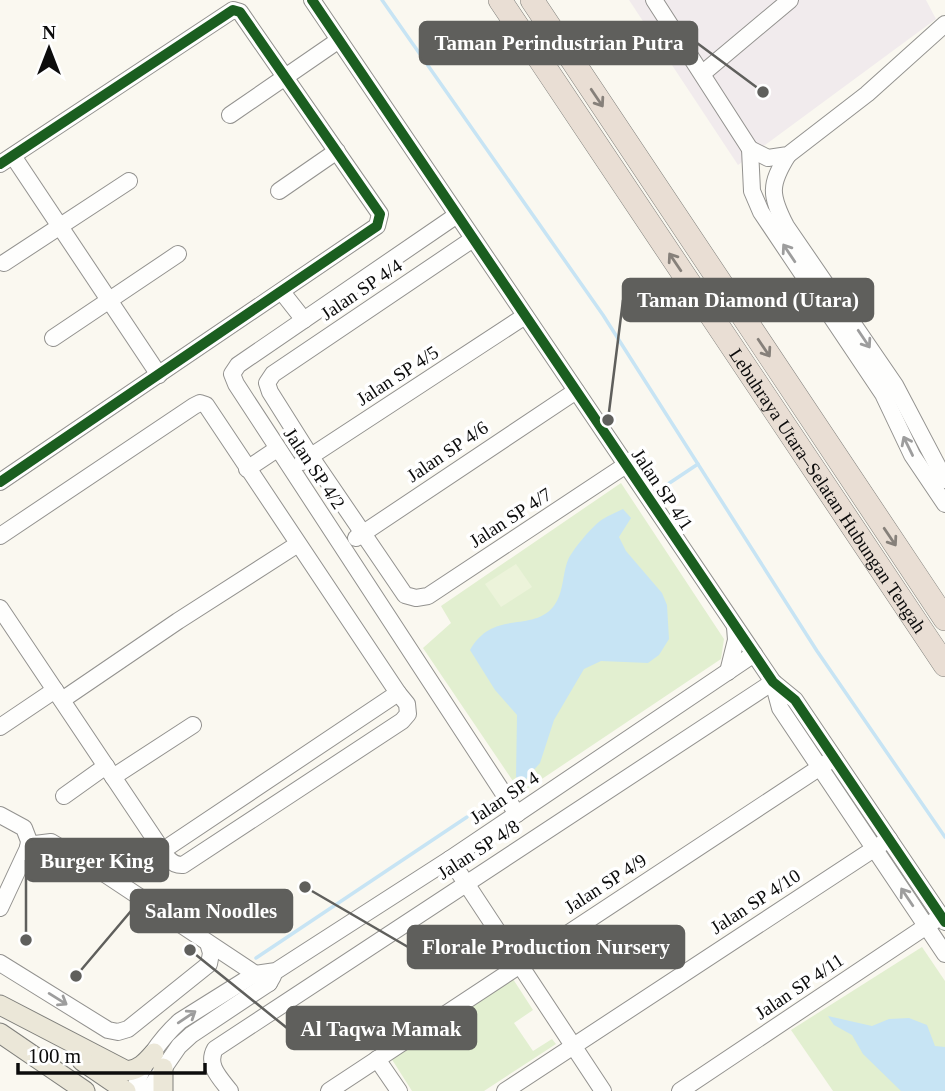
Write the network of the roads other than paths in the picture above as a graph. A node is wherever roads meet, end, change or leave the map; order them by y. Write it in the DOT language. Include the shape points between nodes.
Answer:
graph roads {
  1 [pos="312,0"];
  2 [pos="500,0"];
  3 [pos="532,0"];
  4 [pos="654,0"];
  5 [pos="790,0"];
  6 [pos="941,27"];
  7 [pos="339,40"];
  8 [pos="703,73"];
  9 [pos="285,76"];
  10 [pos="230,115"];
  11 [pos="750,149"];
  12 [pos="337,151"];
  13 [pos="788,155"];
  14 [pos="6,160"];
  15 [pos="129,181"];
  16 [pos="279,191"];
  17 [pos="457,215"];
  18 [pos="60,226"];
  19 [pos="473,239"];
  20 [pos="178,254"];
  21 [pos="4,263"];
  22 [pos="282,292"];
  23 [pos="110,301"];
  24 [pos="525,316"];
  25 [pos="304,320"];
  26 [pos="53,338"];
  27 [pos="159,375"];
  28 [pos="576,391"];
  29 [pos="276,449"];
  30 [pos="311,457"];
  31 [pos="626,465"];
  32 [pos="247,469"];
  33 [pos="291,469"];
  34 [pos="945,480"];
  35 [pos="0,482"];
  36 [pos="945,504"];
  37 [pos="363,533"];
  38 [pos="0,536"];
  39 [pos="298,544"];
  40 [pos="342,547"];
  41 [pos="0,608"];
  42 [pos="945,620"];
  43 [pos="735,627"];
  44 [pos="5,628"];
  45 [pos="754,654"];
  46 [pos="945,665"];
  47 [pos="728,672"];
  48 [pos="773,682"];
  49 [pos="398,692"];
  50 [pos="59,695"];
  51 [pos="194,725"];
  52 [pos="0,727"];
  53 [pos="827,762"];
  54 [pos="110,772"];
  55 [pos="64,796"];
  56 [pos="517,814"];
  57 [pos="0,815"];
  58 [pos="889,839"];
  59 [pos="29,848"];
  60 [pos="874,848"];
  61 [pos="162,851"];
  62 [pos="450,859"];
  63 [pos="466,883"];
  64 [pos="0,908"];
  65 [pos="943,919"];
  66 [pos="927,926"];
  67 [pos="208,943"];
  68 [pos="945,954"];
  69 [pos="0,963"];
  70 [pos="521,964"];
  71 [pos="255,974"];
  72 [pos="272,977"];
  73 [pos="0,1005"];
  74 [pos="0,1033"];
  75 [pos="573,1045"];
  76 [pos="0,1047"];
  77 [pos="377,1059"];
  78 [pos="159,1061"];
  79 [pos="60,1091"];
  80 [pos="85,1091"];
  81 [pos="126,1091"];
  82 [pos="134,1091"];
  83 [pos="143,1091"];
  84 [pos="163,1091"];
  85 [pos="230,1091"];
  86 [pos="329,1091"];
  87 [pos="399,1091"];
  88 [pos="505,1091"];
  89 [pos="604,1091"];
  90 [pos="680,1091"];
  1 -- 7 [label="street, Jalan SP 4/1"];
  46 -- 2 [label="highway, Lebuhraya Utara–Selatan Hubungan Tengah, one-way"];
  3 -- 42 [label="highway, Lebuhraya Utara–Selatan Hubungan Tengah, one-way"];
  4 -- 8 [label="street"];
  5 -- 8 [label="street"];
  6 -- 13 [label="street" via="867,94"];
  7 -- 9 [label="street"];
  7 -- 17 [label="street, Jalan SP 4/1"];
  8 -- 11 [label="street"];
  9 -- 10 [label="street"];
  9 -- 12 [label="street"];
  9 -- 14 [label="street" via="240,12 233,10"];
  11 -- 13 [label="street" via="768,158"];
  36 -- 11 [label="street, one-way" via="912,455 883,394 761,212 752,191"];
  12 -- 16 [label="street"];
  12 -- 22 [label="street" via="380,220"];
  13 -- 34 [label="street, one-way" via="776,174 774,204 895,385"];
  14 -- 18 [label="street"];
  15 -- 18 [label="street"];
  17 -- 19 [label="street, Jalan SP 4/1"];
  17 -- 25 [label="street, Jalan SP 4/2"];
  18 -- 21 [label="street"];
  18 -- 23 [label="street"];
  19 -- 24 [label="street, Jalan SP 4/1"];
  19 -- 30 [label="street, Jalan SP 4/4" via="273,374 267,383 270,392"];
  20 -- 23 [label="street"];
  22 -- 25 [label="street"];
  22 -- 27 [label="street"];
  23 -- 26 [label="street"];
  23 -- 27 [label="street"];
  24 -- 28 [label="street, Jalan SP 4/1"];
  24 -- 30 [label="street, Jalan SP 4/5"];
  25 -- 29 [label="street, Jalan SP 4/2" via="237,365 232,374"];
  27 -- 35 [label="street"];
  28 -- 31 [label="street, Jalan SP 4/1"];
  28 -- 37 [label="street, Jalan SP 4/6"];
  29 -- 32 [label="street"];
  29 -- 33 [label="street, Jalan SP 4/2"];
  30 -- 33 [label="street, Jalan SP 4/5"];
  30 -- 37 [label="street"];
  31 -- 37 [label="street, Jalan SP 4/7" via="428,596 405,595"];
  31 -- 43 [label="street, Jalan SP 4/1"];
  32 -- 38 [label="street" via="206,405 200,403"];
  32 -- 39 [label="street"];
  33 -- 40 [label="street, Jalan SP 4/2"];
  37 -- 40 [label="street, Jalan SP 4/6"];
  39 -- 49 [label="street"];
  39 -- 50 [label="street"];
  40 -- 56 [label="street, Jalan SP 4/2"];
  41 -- 44 [label="street"];
  43 -- 45 [label="street, Jalan SP 4/1"];
  43 -- 47 [label="street"];
  44 -- 50 [label="street"];
  45 -- 47 [label="street, Jalan SP 4"];
  45 -- 48 [label="street, Jalan SP 4/1"];
  47 -- 56 [label="street, Jalan SP 4"];
  48 -- 53 [label="street, Jalan SP 4/1" via="780,708"];
  48 -- 63 [label="street, Jalan SP 4/8"];
  49 -- 61 [label="street"];
  49 -- 61 [label="street" via="407,704 408,714 402,721 183,865 173,863"];
  50 -- 52 [label="street"];
  50 -- 54 [label="street"];
  51 -- 54 [label="street"];
  53 -- 58 [label="street, Jalan SP 4/1"];
  53 -- 60 [label="street, Jalan SP 4/1"];
  53 -- 70 [label="street, Jalan SP 4/9"];
  54 -- 55 [label="street"];
  54 -- 61 [label="street"];
  56 -- 62 [label="street, Jalan SP 4"];
  57 -- 59 [label="street" via="24,828"];
  58 -- 60 [label="street, Jalan SP 4/10"];
  58 -- 65 [label="street, Jalan SP 4/1"];
  59 -- 64 [label="street"];
  59 -- 67 [label="street" via="51,842"];
  66 -- 60 [label="street, Jalan SP 4/1, one-way"];
  60 -- 75 [label="street, Jalan SP 4/10"];
  62 -- 63 [label="street"];
  62 -- 72 [label="street, Jalan SP 4"];
  63 -- 70 [label="street"];
  63 -- 85 [label="street, Jalan SP 4/8" via="215,1049 212,1065"];
  65 -- 66 [label="street, Jalan SP 4/11"];
  66 -- 68 [label="street, Jalan SP 4/1"];
  66 -- 90 [label="street, Jalan SP 4/11"];
  69 -- 67 [label="street, one-way" via="118,1032 128,1029 209,964"];
  67 -- 71 [label="street"];
  70 -- 75 [label="street"];
  70 -- 77 [label="street, Jalan SP 4/9"];
  71 -- 72 [label="street, Jalan SP 4"];
  78 -- 71 [label="street, Jalan SP 4, one-way" via="171,1029"];
  72 -- 78 [label="street, Jalan SP 4"];
  73 -- 78 [label="main road" via="127,1071"];
  73 -- 81 [label="main road"];
  74 -- 80 [label="main road"];
  75 -- 88 [label="street, Jalan SP 4/10"];
  75 -- 89 [label="street"];
  76 -- 79 [label="main road"];
  77 -- 86 [label="street, Jalan SP 4/9"];
  77 -- 87 [label="street"];
  78 -- 82 [label="street, Jalan SP 4" via="137,1077"];
  78 -- 83 [label="street, Jalan SP 4" via="150,1088"];
  78 -- 84 [label="main road"];
}
